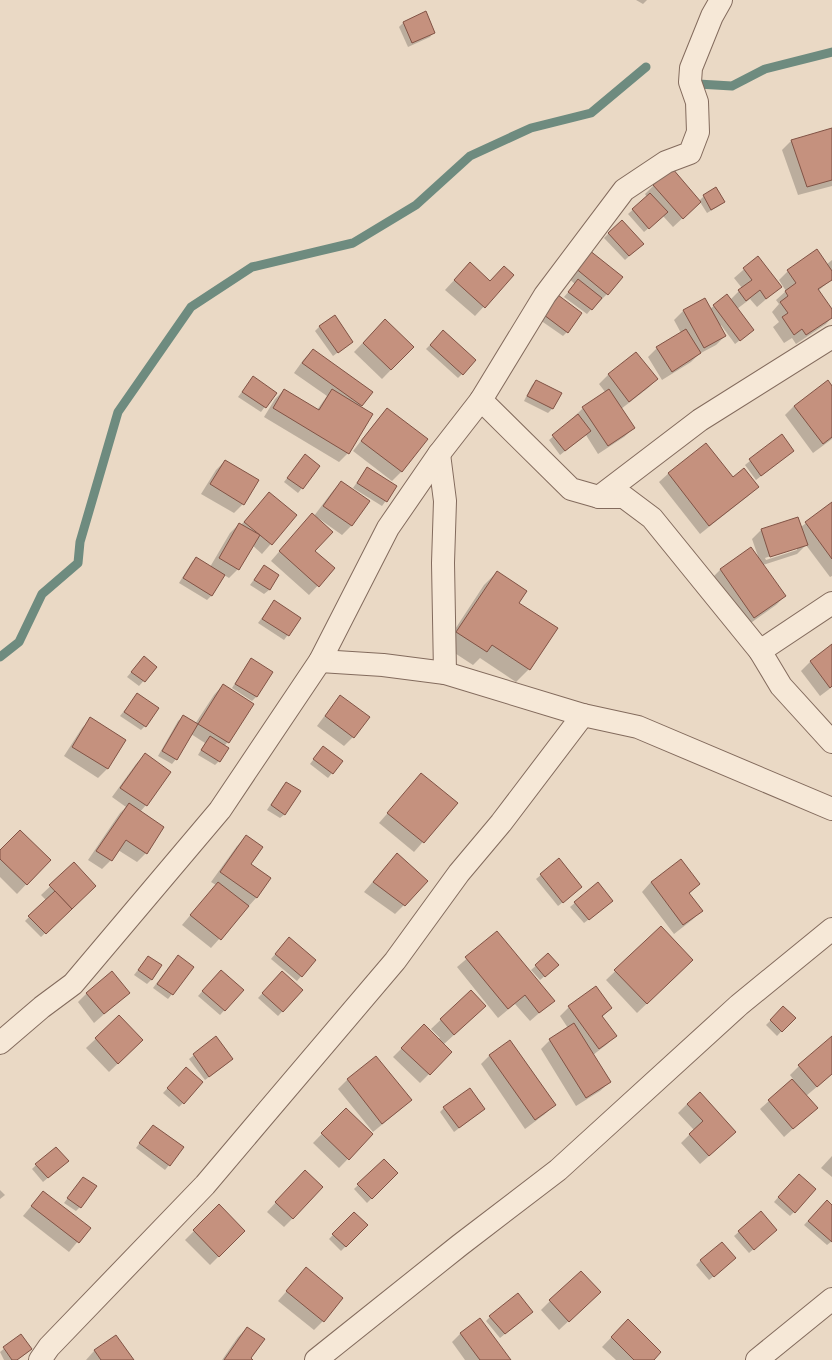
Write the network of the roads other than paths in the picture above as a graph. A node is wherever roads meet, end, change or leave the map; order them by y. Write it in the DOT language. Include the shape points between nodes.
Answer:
graph roads {
  1 [pos="721,0"];
  2 [pos="832,337"];
  3 [pos="481,400"];
  4 [pos="439,454"];
  5 [pos="599,497"];
  6 [pos="832,604"];
  7 [pos="760,651"];
  8 [pos="320,661"];
  9 [pos="445,672"];
  10 [pos="583,715"];
  11 [pos="832,742"];
  12 [pos="832,809"];
  13 [pos="832,929"];
  14 [pos="0,1043"];
  15 [pos="832,1299"];
  16 [pos="40,1360"];
  17 [pos="316,1360"];
  18 [pos="757,1360"];
  1 -- 3 [label="street" via="691,68 690,82 697,102 698,132 690,153 666,162 624,190 545,295"];
  2 -- 5 [label="street" via="700,420"];
  3 -- 4 [label="street"];
  3 -- 5 [label="street" via="571,489"];
  4 -- 8 [label="street" via="388,528"];
  4 -- 9 [label="street" via="445,501"];
  5 -- 7 [label="street" via="624,497 652,518"];
  6 -- 7 [label="street"];
  7 -- 11 [label="street" via="781,686"];
  8 -- 9 [label="street"];
  8 -- 14 [label="street" via="215,816 74,984"];
  9 -- 10 [label="street"];
  10 -- 12 [label="street" via="638,727"];
  10 -- 16 [label="street" via="501,823 459,873 395,961 205,1186 49,1347"];
  13 -- 17 [label="street" via="740,1005 558,1170"];
  15 -- 18 [label="street"];
}
